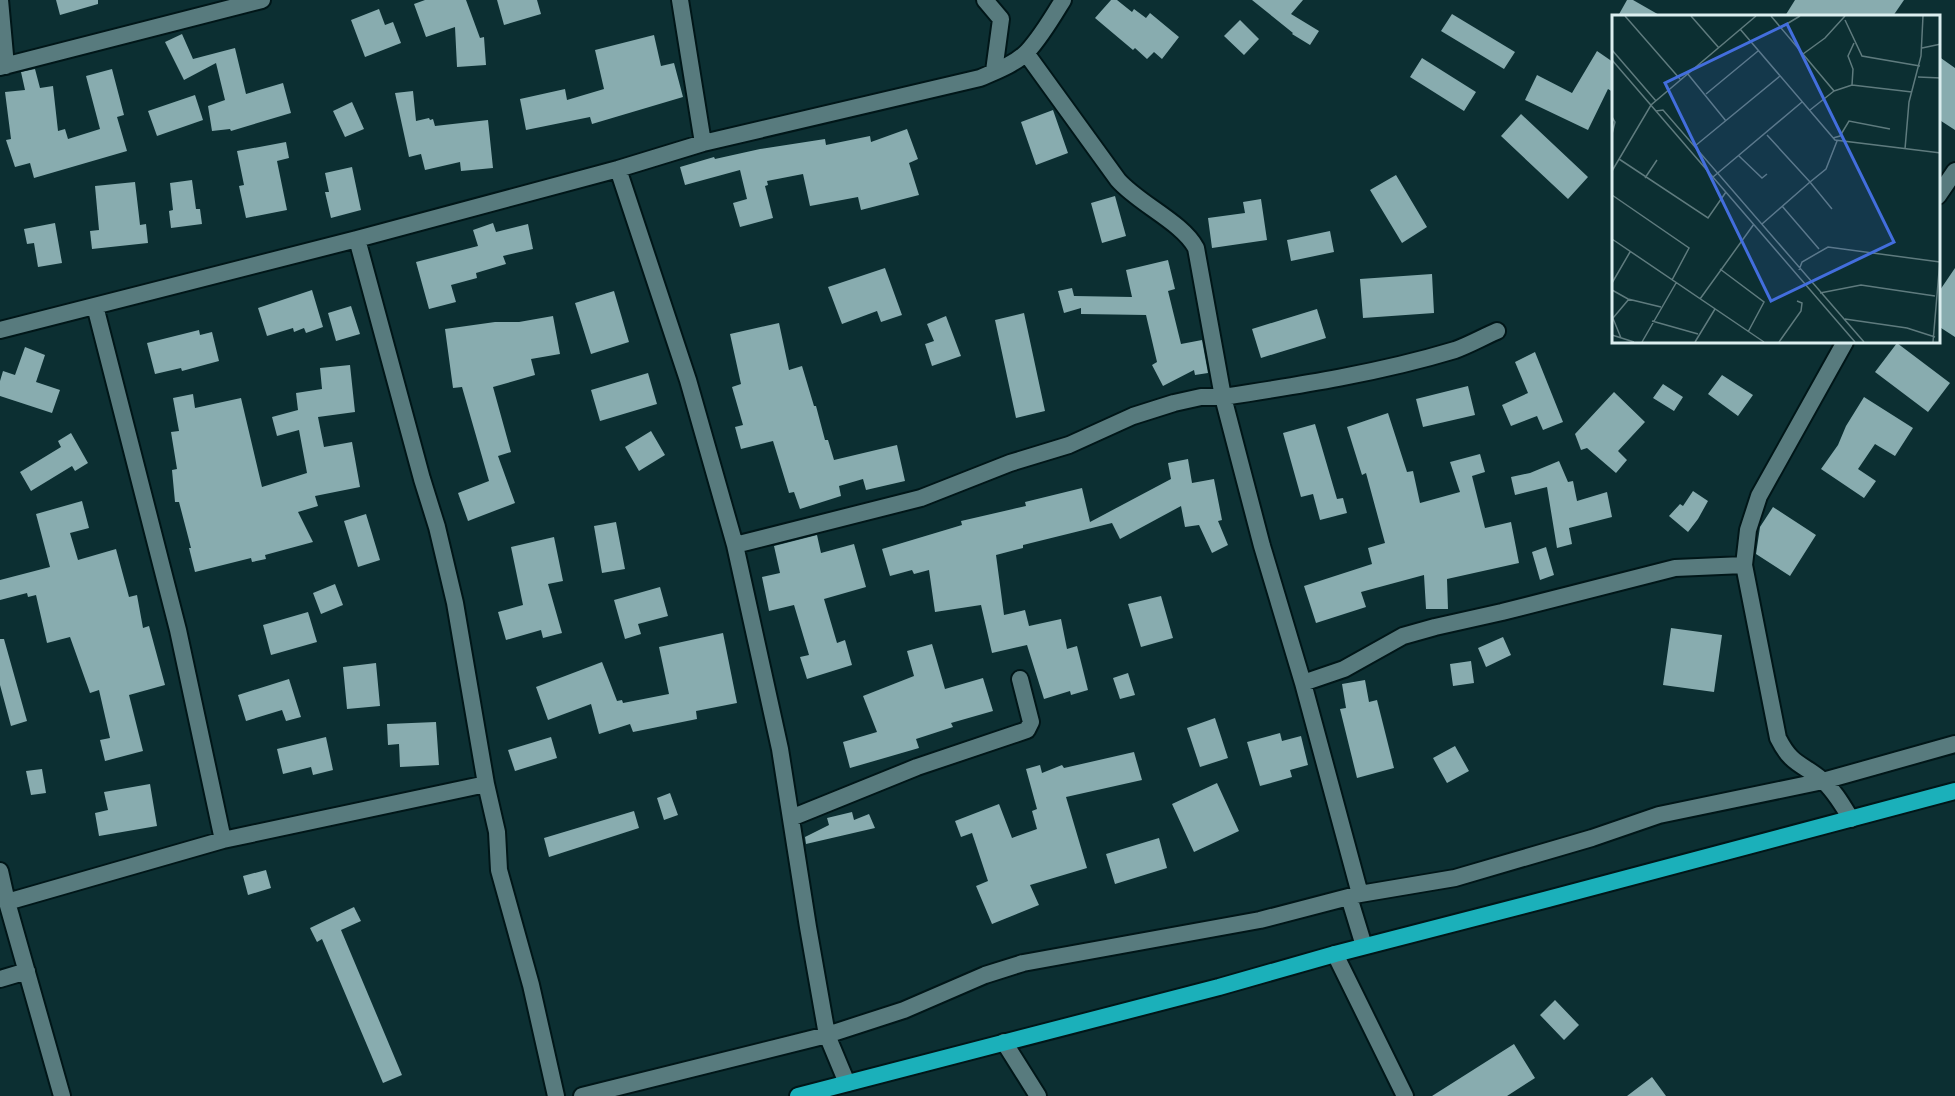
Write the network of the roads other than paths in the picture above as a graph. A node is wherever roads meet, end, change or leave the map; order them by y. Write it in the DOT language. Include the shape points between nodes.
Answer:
graph roads {
  1 [pos="0,0"];
  2 [pos="262,0"];
  3 [pos="680,0"];
  4 [pos="985,0"];
  5 [pos="1063,0"];
  6 [pos="1026,53"];
  7 [pos="3,66"];
  8 [pos="994,71"];
  9 [pos="703,143"];
  10 [pos="618,169"];
  11 [pos="357,238"];
  12 [pos="95,306"];
  13 [pos="0,330"];
  14 [pos="1497,331"];
  15 [pos="1844,344"];
  16 [pos="1223,397"];
  17 [pos="735,544"];
  18 [pos="1744,564"];
  19 [pos="1020,679"];
  20 [pos="1304,683"];
  21 [pos="1955,744"];
  22 [pos="1823,780"];
  23 [pos="486,784"];
  24 [pos="1955,791"];
  25 [pos="791,818"];
  26 [pos="1851,819"];
  27 [pos="223,840"];
  28 [pos="0,871"];
  29 [pos="1354,896"];
  30 [pos="7,902"];
  31 [pos="1364,946"];
  32 [pos="1335,954"];
  33 [pos="27,971"];
  34 [pos="0,979"];
  35 [pos="827,1035"];
  36 [pos="1004,1042"];
  37 [pos="847,1083"];
  38 [pos="62,1096"];
  39 [pos="556,1096"];
  40 [pos="582,1096"];
  41 [pos="798,1096"];
  42 [pos="1038,1096"];
  43 [pos="1405,1096"];
  1 -- 7 [label="street"];
  2 -- 7 [label="street"];
  3 -- 9 [label="street"];
  4 -- 8 [label="street" via="1002,19"];
  5 -- 6 [label="street"];
  6 -- 8 [label="street"];
  6 -- 16 [label="street" via="1118,180 1190,238 1196,249"];
  8 -- 9 [label="street" via="980,78"];
  9 -- 10 [label="street"];
  10 -- 11 [label="street"];
  10 -- 17 [label="street" via="688,380"];
  11 -- 12 [label="street"];
  11 -- 23 [label="street" via="455,603"];
  12 -- 13 [label="street"];
  12 -- 27 [label="street" via="178,630"];
  14 -- 16 [label="street" via="1456,349 1406,363 1323,382"];
  15 -- 18 [label="street" via="1759,496 1748,530"];
  16 -- 17 [label="street" via="1183,400 1133,416 1069,445 921,498"];
  16 -- 20 [label="street" via="1262,546"];
  17 -- 25 [label="street" via="780,749"];
  18 -- 20 [label="street" via="1675,568 1435,627 1403,636 1344,669"];
  18 -- 22 [label="street" via="1778,738 1793,761"];
  19 -- 25 [label="street" via="1031,722 1027,730 917,767"];
  20 -- 29 [label="street"];
  21 -- 22 [label="street"];
  22 -- 26 [label="street"];
  22 -- 29 [label="street" via="1659,815 1455,878"];
  23 -- 27 [label="street"];
  23 -- 39 [label="street" via="504,893 531,985"];
  24 -- 26 [label="highway"];
  25 -- 35 [label="street"];
  26 -- 31 [label="highway"];
  27 -- 30 [label="street"];
  28 -- 30 [label="street"];
  29 -- 31 [label="street"];
  29 -- 35 [label="street" via="1260,920 1023,963 904,1010"];
  30 -- 33 [label="street"];
  31 -- 32 [label="highway"];
  32 -- 36 [label="highway"];
  32 -- 43 [label="street"];
  33 -- 34 [label="street"];
  33 -- 38 [label="street"];
  35 -- 37 [label="street"];
  35 -- 40 [label="street"];
  36 -- 37 [label="highway"];
  36 -- 42 [label="street"];
  37 -- 41 [label="highway"];
}
